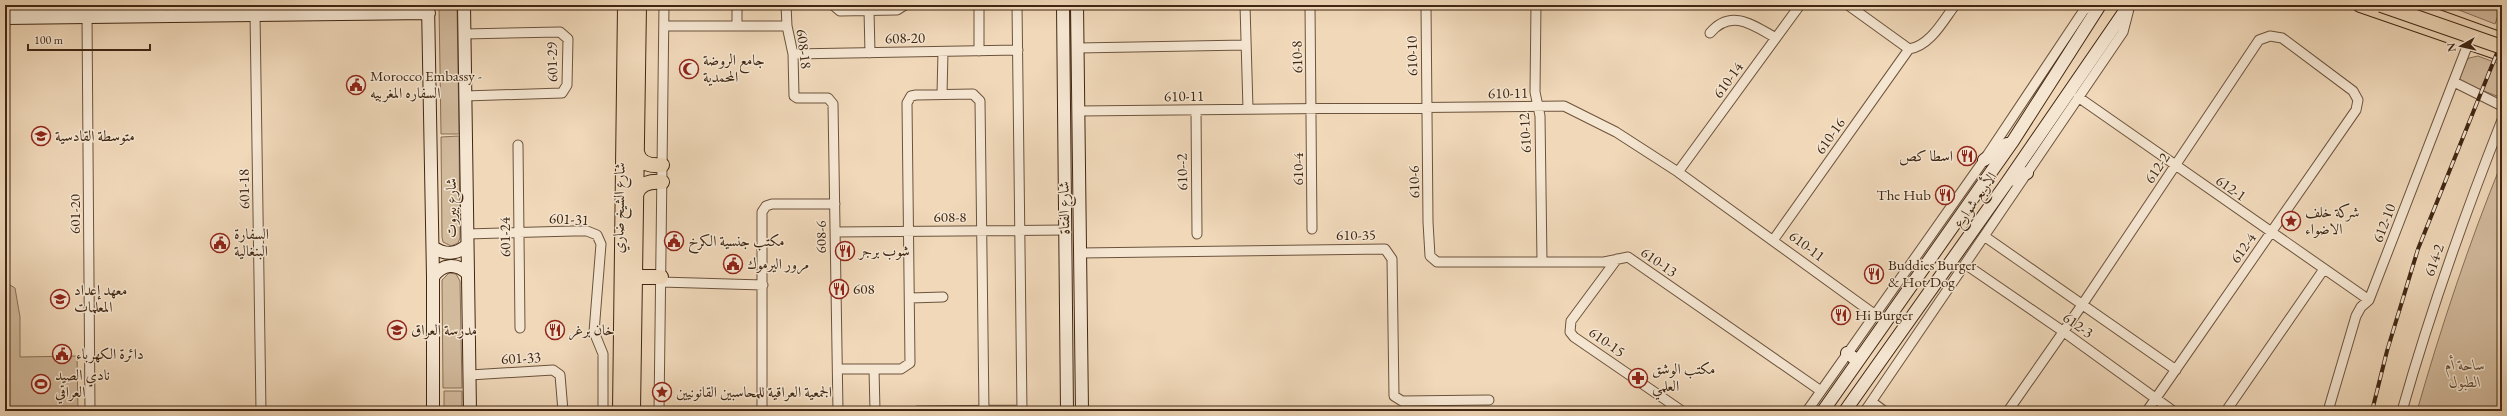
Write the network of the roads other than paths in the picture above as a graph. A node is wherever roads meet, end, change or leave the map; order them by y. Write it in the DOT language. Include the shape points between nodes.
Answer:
graph roads {
  1 [pos="162,5"];
  2 [pos="464,5"];
  3 [pos="626,5"];
  4 [pos="639,5"];
  5 [pos="664,5"];
  6 [pos="737,5"];
  7 [pos="786,5"];
  8 [pos="834,5"];
  9 [pos="905,5"];
  10 [pos="979,5"];
  11 [pos="1017,5"];
  12 [pos="1245,5"];
  13 [pos="1310,5"];
  14 [pos="1426,5"];
  15 [pos="1536,5"];
  16 [pos="1800,5"];
  17 [pos="1848,5"];
  18 [pos="1955,5"];
  19 [pos="2091,5"];
  20 [pos="2100,5"];
  21 [pos="2130,5"];
  22 [pos="2360,5"];
  23 [pos="2380,5"];
  24 [pos="2405,5"];
  25 [pos="2426,5"];
  26 [pos="5,6"];
  27 [pos="87,9"];
  28 [pos="428,9"];
  29 [pos="1077,9"];
  30 [pos="869,10"];
  31 [pos="1063,10"];
  32 [pos="255,14"];
  33 [pos="5,18"];
  34 [pos="664,26"];
  35 [pos="737,26"];
  36 [pos="786,26"];
  37 [pos="1710,33"];
  38 [pos="2502,33"];
  39 [pos="464,34"];
  40 [pos="1776,38"];
  41 [pos="2502,40"];
  42 [pos="2468,44"];
  43 [pos="1246,45"];
  44 [pos="2502,47"];
  45 [pos="1078,48"];
  46 [pos="1909,49"];
  47 [pos="1018,50"];
  48 [pos="979,51"];
  49 [pos="943,52"];
  50 [pos="870,53"];
  51 [pos="793,54"];
  52 [pos="2502,54"];
  53 [pos="2454,82"];
  54 [pos="942,94"];
  55 [pos="465,96"];
  56 [pos="794,97"];
  57 [pos="2078,97"];
  58 [pos="2358,100"];
  59 [pos="1538,106"];
  60 [pos="2502,106"];
  61 [pos="1427,107"];
  62 [pos="1248,109"];
  63 [pos="1312,109"];
  64 [pos="1196,110"];
  65 [pos="1079,111"];
  66 [pos="2502,120"];
  67 [pos="2013,141"];
  68 [pos="518,145"];
  69 [pos="637,152"];
  70 [pos="1984,160"];
  71 [pos="662,164"];
  72 [pos="2175,166"];
  73 [pos="1678,172"];
  74 [pos="2026,173"];
  75 [pos="2008,181"];
  76 [pos="662,182"];
  77 [pos="636,195"];
  78 [pos="835,204"];
  79 [pos="1312,229"];
  80 [pos="1065,230"];
  81 [pos="982,231"];
  82 [pos="1020,231"];
  83 [pos="519,232"];
  84 [pos="834,232"];
  85 [pos="909,232"];
  86 [pos="2271,232"];
  87 [pos="1197,234"];
  88 [pos="1984,236"];
  89 [pos="467,239"];
  90 [pos="1774,239"];
  91 [pos="433,247"];
  92 [pos="1080,253"];
  93 [pos="1430,256"];
  94 [pos="1617,259"];
  95 [pos="1542,261"];
  96 [pos="1965,264"];
  97 [pos="2324,269"];
  98 [pos="468,274"];
  99 [pos="635,276"];
  100 [pos="433,277"];
  101 [pos="661,279"];
  102 [pos="763,285"];
  103 [pos="943,297"];
  104 [pos="910,298"];
  105 [pos="2369,300"];
  106 [pos="2082,305"];
  107 [pos="1874,314"];
  108 [pos="520,328"];
  109 [pos="2064,332"];
  110 [pos="1066,350"];
  111 [pos="1082,350"];
  112 [pos="1847,353"];
  113 [pos="1858,360"];
  114 [pos="838,369"];
  115 [pos="874,369"];
  116 [pos="2176,370"];
  117 [pos="470,375"];
  118 [pos="1821,390"];
  119 [pos="2156,399"];
  120 [pos="1489,400"];
  121 [pos="1872,402"];
  122 [pos="1022,410"];
  123 [pos="90,411"];
  124 [pos="261,411"];
  125 [pos="433,411"];
  126 [pos="470,411"];
  127 [pos="563,411"];
  128 [pos="603,411"];
  129 [pos="620,411"];
  130 [pos="633,411"];
  131 [pos="659,411"];
  132 [pos="762,411"];
  133 [pos="838,411"];
  134 [pos="875,411"];
  135 [pos="917,411"];
  136 [pos="984,411"];
  137 [pos="1067,411"];
  138 [pos="1082,411"];
  139 [pos="1682,411"];
  140 [pos="1807,411"];
  141 [pos="1822,411"];
  142 [pos="1845,411"];
  143 [pos="1865,411"];
  144 [pos="1884,411"];
  145 [pos="2008,411"];
  146 [pos="2147,411"];
  147 [pos="2173,411"];
  148 [pos="2226,411"];
  149 [pos="2328,411"];
  150 [pos="2402,411"];
  1 -- 27 [label="main road"];
  2 -- 39 [label="main road, شارع بيروت"];
  3 -- 129 [label="main road, شارع الشيخ ضاري"];
  4 -- 69 [label="main road, شارع الشيخ ضاري"];
  5 -- 34 [label="street"];
  6 -- 35 [label="street"];
  7 -- 36 [label="street, 608-18"];
  8 -- 30 [label="street" via="840,11"];
  9 -- 30 [label="street" via="897,10"];
  10 -- 48 [label="street"];
  11 -- 47 [label="street"];
  12 -- 43 [label="street"];
  13 -- 63 [label="street, 610-8"];
  14 -- 61 [label="street, 610-10"];
  15 -- 59 [label="street, 610-12" via="1535,92"];
  16 -- 40 [label="street, 610-14"];
  17 -- 46 [label="street"];
  18 -- 46 [label="street" via="1926,41 1918,48"];
  19 -- 70 [label="street" via="2084,10"];
  20 -- 67 [label="main road, الأربع شوارع"];
  21 -- 57 [label="street" via="2123,32"];
  21 -- 75 [label="main road, الأربع شوارع"];
  22 -- 42 [label="main road"];
  23 -- 44 [label="main road, bridge"];
  24 -- 41 [label="main road"];
  25 -- 38 [label="main road"];
  26 -- 27 [label="main road"];
  27 -- 32 [label="main road"];
  27 -- 33 [label="main road"];
  27 -- 123 [label="street, 601-20"];
  28 -- 32 [label="main road"];
  28 -- 91 [label="main road, شارع بيروت"];
  29 -- 31 [label="main road"];
  29 -- 45 [label="main road, شارع الفتاة"];
  30 -- 50 [label="street"];
  31 -- 80 [label="main road, شارع الفتاة"];
  32 -- 124 [label="street, 601-18"];
  34 -- 35 [label="street"];
  34 -- 71 [label="street"];
  35 -- 36 [label="street"];
  36 -- 51 [label="street, 608-18"];
  37 -- 40 [label="street" via="1717,24 1744,20"];
  39 -- 55 [label="main road, شارع بيروت"];
  39 -- 55 [label="street, 601-29" via="560,32 568,39 567,85 562,93"];
  40 -- 73 [label="street, 610-14"];
  42 -- 52 [label="main road"];
  42 -- 53 [label="street, 612-10"];
  43 -- 45 [label="street"];
  43 -- 62 [label="street"];
  45 -- 65 [label="main road, شارع الفتاة"];
  46 -- 90 [label="street, 610-16"];
  47 -- 48 [label="street, 608-20"];
  47 -- 82 [label="street"];
  48 -- 49 [label="street, 608-20"];
  49 -- 50 [label="street, 608-20"];
  49 -- 54 [label="street"];
  50 -- 51 [label="street, 608-20"];
  51 -- 56 [label="street, 608-18"];
  53 -- 60 [label="street"];
  53 -- 105 [label="street, 612-10"];
  54 -- 81 [label="street" via="973,94 980,101"];
  54 -- 85 [label="street" via="914,95 907,103"];
  55 -- 89 [label="main road, شارع بيروت"];
  56 -- 78 [label="street, 608-6" via="825,98 833,104"];
  57 -- 72 [label="street, 612-1"];
  57 -- 74 [label="street"];
  58 -- 72 [label="street, 612-2" via="2353,91 2282,38 2270,36 2259,40"];
  58 -- 86 [label="street, 612-4" via="2356,110"];
  59 -- 61 [label="street, 610-11"];
  59 -- 73 [label="street, 610-11" via="1564,106 1591,117"];
  59 -- 95 [label="street, 610-12"];
  61 -- 63 [label="street, 610-11"];
  61 -- 93 [label="street, 610-6"];
  62 -- 63 [label="street, 610-11"];
  62 -- 64 [label="street, 610-11"];
  63 -- 79 [label="street, 610-4"];
  64 -- 65 [label="street, 610-11"];
  64 -- 87 [label="street, 610--2"];
  65 -- 92 [label="main road, شارع الفتاة"];
  66 -- 150 [label="street, 614-2" via="2425,328"];
  67 -- 70 [label="main road"];
  67 -- 113 [label="main road, الأربع شوارع"];
  68 -- 83 [label="street, 601-24"];
  69 -- 71 [label="main road" via="646,163"];
  69 -- 77 [label="main road, شارع الشيخ ضاري"];
  70 -- 107 [label="street"];
  71 -- 76 [label="street"];
  72 -- 86 [label="street, 612-1"];
  72 -- 106 [label="street, 612-2"];
  73 -- 90 [label="street, 610-11"];
  74 -- 75 [label="main road"];
  74 -- 88 [label="street"];
  75 -- 142 [label="main road, الأربع شوارع"];
  76 -- 77 [label="main road" via="646,184 637,190"];
  76 -- 101 [label="street"];
  77 -- 99 [label="main road, شارع الشيخ ضاري"];
  78 -- 84 [label="street, 608-6"];
  78 -- 102 [label="street" via="766,206 762,212"];
  80 -- 82 [label="street, 608-8"];
  80 -- 110 [label="main road, شارع الفتاة"];
  81 -- 82 [label="street, 608-8"];
  81 -- 85 [label="street, 608-8"];
  81 -- 136 [label="street"];
  82 -- 122 [label="street"];
  83 -- 89 [label="street, 601-31"];
  83 -- 108 [label="street, 601-24"];
  83 -- 128 [label="street, 601-31" via="587,231 596,235 601,244 594,332 603,354"];
  84 -- 85 [label="street, 608-8"];
  84 -- 114 [label="street, 608-6"];
  85 -- 104 [label="street"];
  86 -- 97 [label="street, 612-1"];
  86 -- 116 [label="street, 612-4"];
  88 -- 96 [label="street"];
  88 -- 106 [label="street, 612-3"];
  89 -- 91 [label="main road" via="462,249 450,253 438,251"];
  89 -- 98 [label="main road, شارع بيروت"];
  90 -- 107 [label="street, 610-11"];
  91 -- 100 [label="main road, شارع بيروت"];
  92 -- 111 [label="main road, شارع الفتاة"];
  92 -- 120 [label="street, 610-35" via="1385,249 1392,259 1394,396 1402,401"];
  93 -- 95 [label="street, 610-13" via="1437,262"];
  94 -- 95 [label="street, 610-13" via="1604,262"];
  94 -- 118 [label="street, 610-13" via="1628,257"];
  94 -- 139 [label="street, 610-15" via="1571,321 1570,332"];
  96 -- 109 [label="street, 612-3"];
  96 -- 121 [label="street"];
  97 -- 105 [label="street, 612-1"];
  97 -- 148 [label="street"];
  98 -- 100 [label="main road" via="458,266 447,266 441,268"];
  98 -- 117 [label="main road, شارع بيروت"];
  99 -- 101 [label="main road"];
  99 -- 130 [label="main road, شارع الشيخ ضاري"];
  100 -- 125 [label="main road, شارع بيروت"];
  101 -- 102 [label="street"];
  101 -- 131 [label="street"];
  102 -- 132 [label="street"];
  103 -- 104 [label="street"];
  104 -- 115 [label="street" via="910,363 904,368"];
  105 -- 149 [label="street, 612-10" via="2356,316"];
  106 -- 109 [label="street, 612-2"];
  106 -- 116 [label="street, 612-3"];
  107 -- 112 [label="street"];
  109 -- 119 [label="street, 612-3"];
  109 -- 145 [label="street, 612-2"];
  110 -- 111 [label="main road"];
  110 -- 137 [label="main road, شارع الفتاة"];
  111 -- 138 [label="main road, شارع الفتاة"];
  112 -- 113 [label="main road"];
  112 -- 118 [label="street"];
  113 -- 141 [label="main road, الأربع شوارع"];
  114 -- 115 [label="street"];
  114 -- 133 [label="street, 608-6"];
  115 -- 134 [label="street"];
  116 -- 119 [label="street, 612-4"];
  117 -- 126 [label="main road, شارع بيروت"];
  117 -- 127 [label="street, 601-33" via="553,370 560,375 562,383"];
  118 -- 140 [label="street"];
  119 -- 146 [label="street, 612-4"];
  119 -- 147 [label="street, 612-3"];
  121 -- 143 [label="street"];
  121 -- 144 [label="street"];
  122 -- 136 [label="street"];
  135 -- 136 [label="street"];
}
